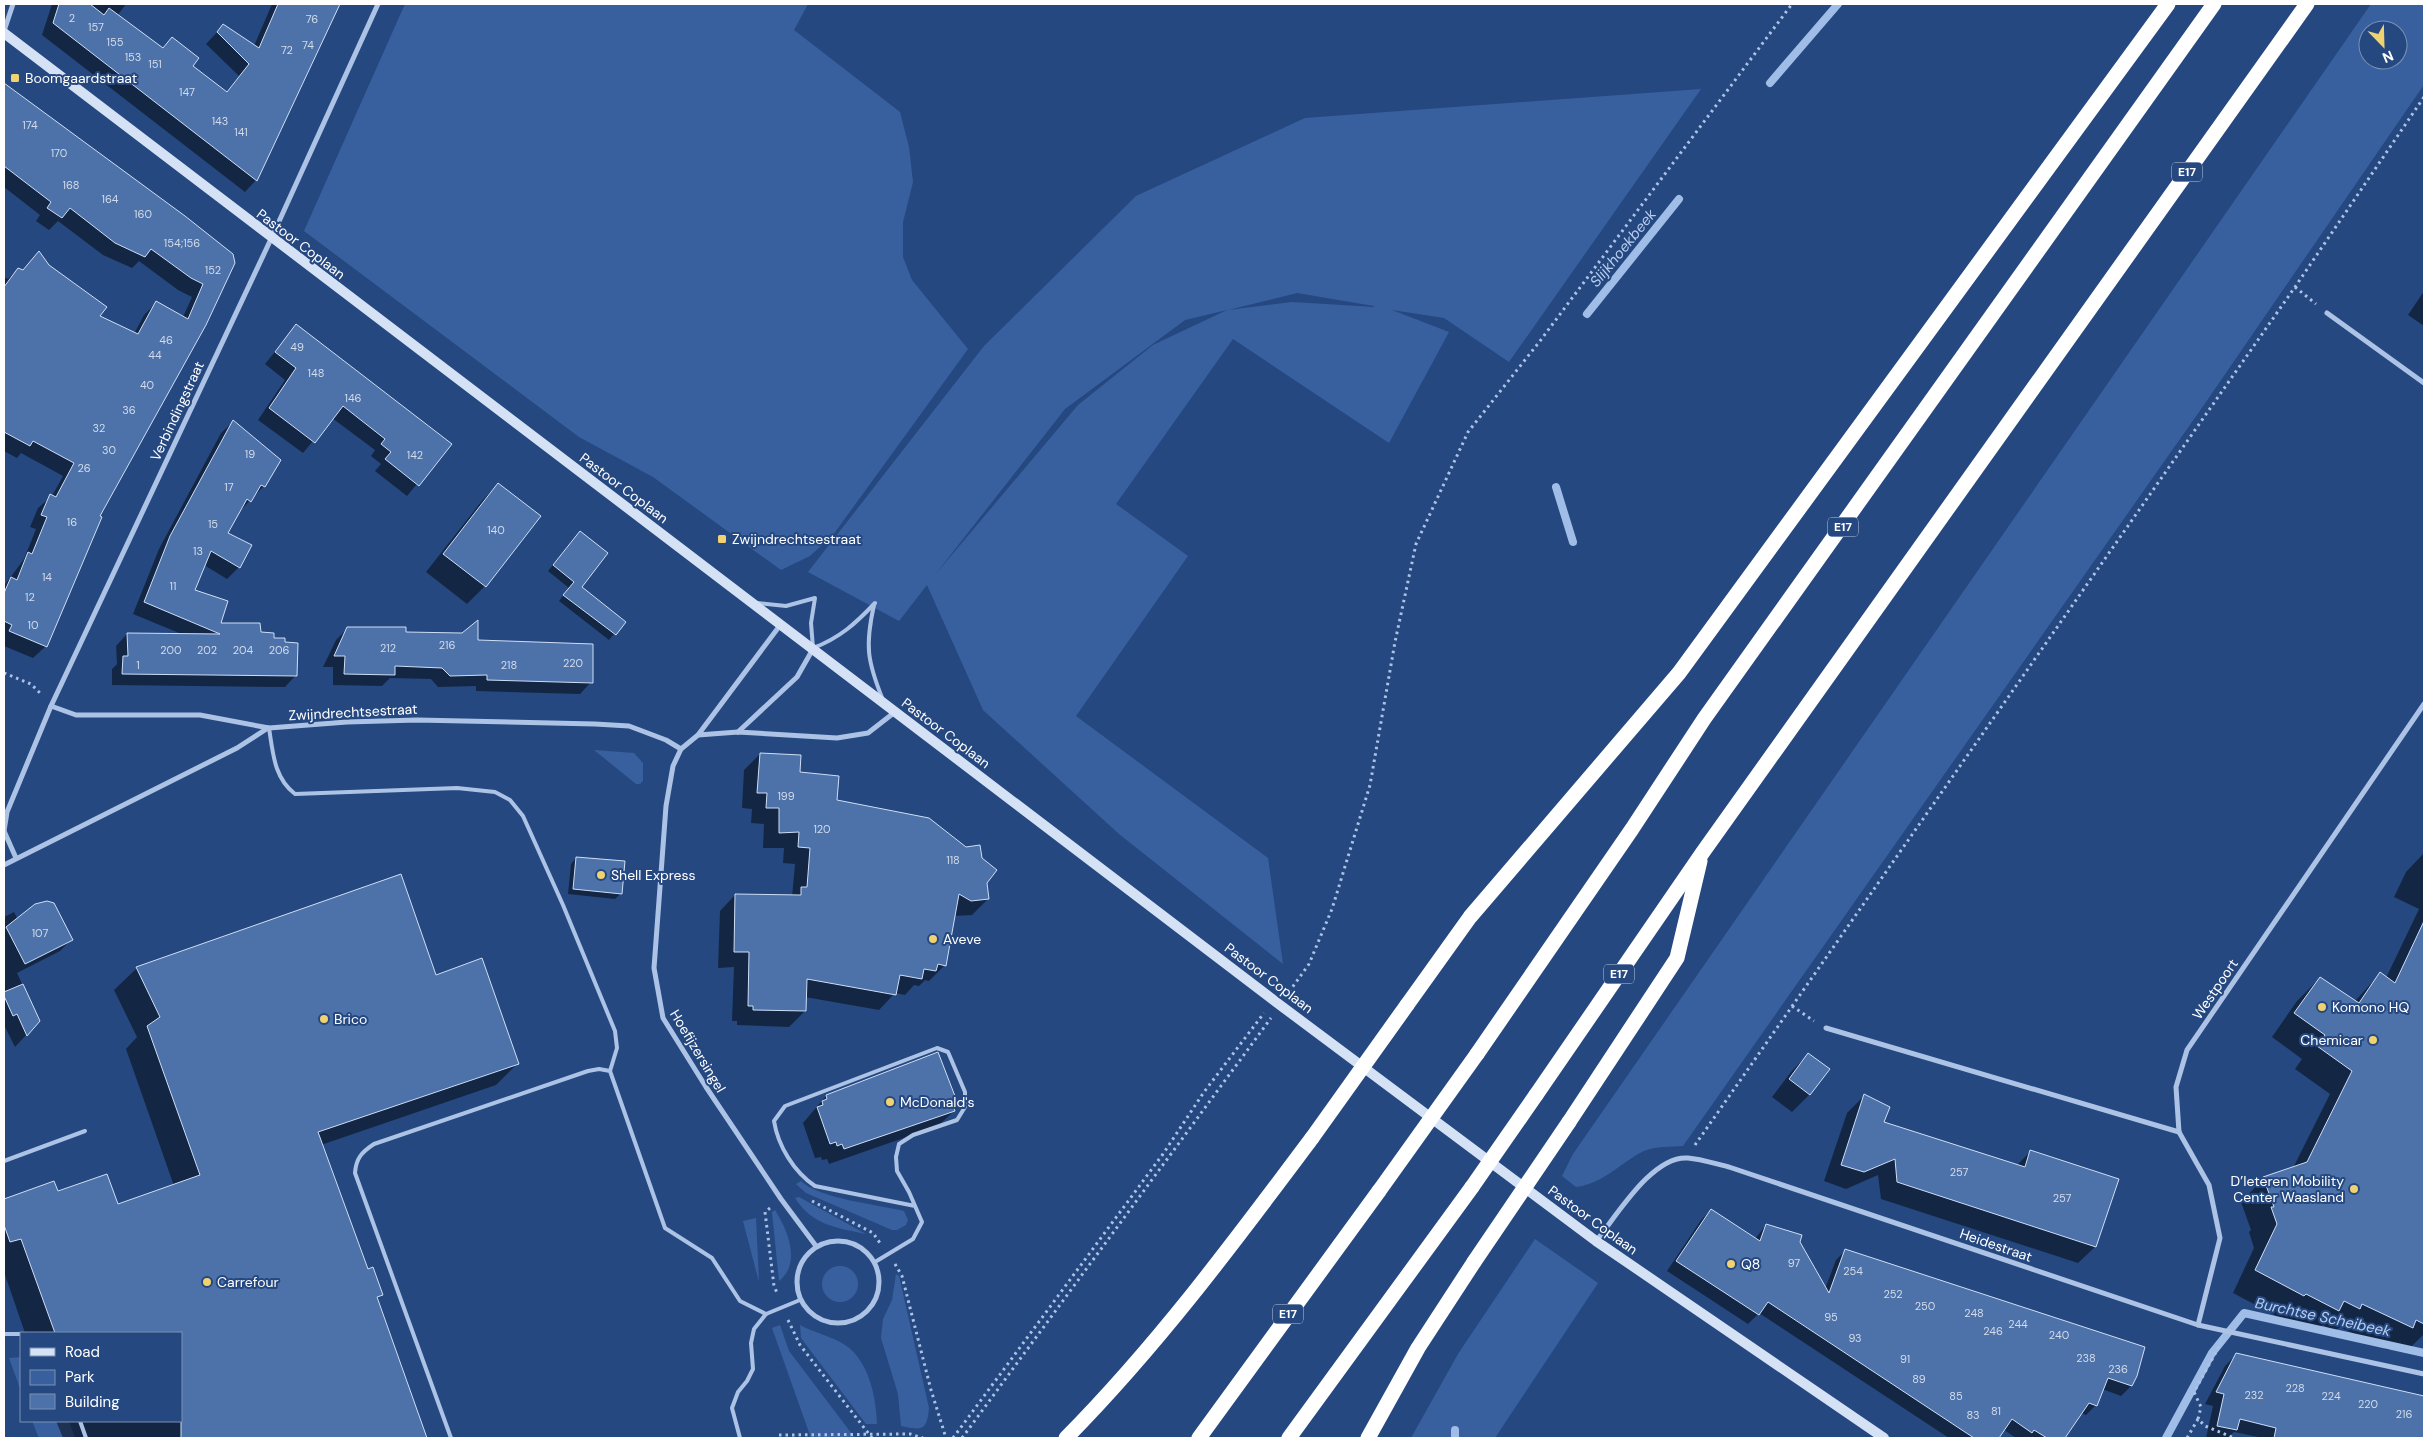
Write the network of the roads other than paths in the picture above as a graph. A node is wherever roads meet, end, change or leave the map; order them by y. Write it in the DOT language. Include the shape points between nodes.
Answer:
graph roads {
  1 [pos="13,4"];
  2 [pos="378,4"];
  3 [pos="2168,4"];
  4 [pos="2214,4"];
  5 [pos="2306,4"];
  6 [pos="4,32"];
  7 [pos="271,239"];
  8 [pos="2326,313"];
  9 [pos="2424,382"];
  10 [pos="754,603"];
  11 [pos="781,624"];
  12 [pos="813,648"];
  13 [pos="885,704"];
  14 [pos="2424,704"];
  15 [pos="51,706"];
  16 [pos="896,712"];
  17 [pos="268,728"];
  18 [pos="738,732"];
  19 [pos="698,735"];
  20 [pos="682,749"];
  21 [pos="4,831"];
  22 [pos="1703,852"];
  23 [pos="16,858"];
  24 [pos="4,865"];
  25 [pos="1826,1028"];
  26 [pos="610,1071"];
  27 [pos="85,1131"];
  28 [pos="2179,1132"];
  29 [pos="4,1161"];
  30 [pos="915,1206"];
  31 [pos="1596,1241"];
  32 [pos="816,1246"];
  33 [pos="875,1262"];
  34 [pos="800,1300"];
  35 [pos="766,1314"];
  36 [pos="2198,1325"];
  37 [pos="4,1334"];
  38 [pos="20,1334"];
  39 [pos="2424,1374"];
  40 [pos="80,1422"];
  41 [pos="86,1438"];
  42 [pos="451,1438"];
  43 [pos="740,1438"];
  44 [pos="1066,1438"];
  45 [pos="1198,1438"];
  46 [pos="1289,1438"];
  47 [pos="1368,1438"];
  48 [pos="1884,1438"];
  1 -- 6 [label="street"];
  2 -- 7 [label="street, Verbindingstraat"];
  3 -- 44 [label="highway, bridge" via="1679,674 1470,916 1242,1231 1180,1309"];
  4 -- 45 [label="highway, E17, bridge" via="1704,719 1478,1054"];
  5 -- 22 [label="highway, E17"];
  6 -- 7 [label="street, Pastoor Coplaan"];
  7 -- 10 [label="street, Pastoor Coplaan"];
  7 -- 15 [label="street, Verbindingstraat"];
  8 -- 9 [label="street"];
  10 -- 11 [label="street, Pastoor Coplaan"];
  10 -- 12 [label="lane" via="786,606 815,598 811,623"];
  11 -- 12 [label="street, Pastoor Coplaan"];
  11 -- 19 [label="street"];
  12 -- 13 [label="street, Pastoor Coplaan"];
  12 -- 13 [label="lane" via="832,641 853,626 875,603 868,635 871,671"];
  12 -- 18 [label="street" via="797,677"];
  13 -- 16 [label="street, Pastoor Coplaan"];
  14 -- 28 [label="street, Westpoort" via="2187,1050 2176,1087"];
  15 -- 17 [label="street, Zwijndrechtsestraat" via="76,715 200,714"];
  15 -- 21 [label="street, Verbindingstraat" via="7,812"];
  16 -- 18 [label="street" via="868,733 837,738"];
  16 -- 31 [label="street, Pastoor Coplaan"];
  17 -- 20 [label="street, Zwijndrechtsestraat" via="417,720 595,724 629,726"];
  17 -- 23 [label="street, Zwijndrechtsestraat" via="237,748"];
  17 -- 26 [label="lane" via="277,772 284,786 295,794 457,788 495,792 510,800 523,816 614,1031 617,1048"];
  18 -- 19 [label="street"];
  19 -- 20 [label="street"];
  20 -- 32 [label="street, Hoefijzersingel" via="673,766 666,806 654,968 663,1018 781,1199"];
  21 -- 23 [label="street, Verbindingstraat"];
  22 -- 46 [label="highway, E17, bridge" via="1438,1236"];
  22 -- 47 [label="highway, bridge" via="1677,958 1418,1348"];
  23 -- 24 [label="street, Zwijndrechtsestraat"];
  25 -- 28 [label="street"];
  26 -- 35 [label="lane" via="665,1228 712,1258 740,1301"];
  26 -- 42 [label="lane" via="588,1071 374,1144 362,1152 356,1162 355,1173"];
  27 -- 29 [label="lane"];
  28 -- 36 [label="street, Westpoort" via="2209,1186 2220,1238"];
  30 -- 30 [label="lane" via="897,1171 896,1157 900,1144 913,1135 956,1120 965,1107 965,1092 948,1052 937,1048 816,1093 785,1106 774,1121 783,1151 806,1180 815,1186"];
  30 -- 33 [label="lane" via="922,1222 912,1239"];
  31 -- 36 [label="street, Heidestraat" via="1618,1210 1660,1166 1686,1158 1729,1167"];
  31 -- 48 [label="street, Pastoor Coplaan"];
  32 -- 33 [label="street" via="829,1241 849,1242 867,1251"];
  32 -- 34 [label="street" via="804,1259 797,1276"];
  33 -- 34 [label="street" via="879,1275 877,1295 867,1312 856,1320 830,1323 818,1318"];
  34 -- 35 [label="lane"];
  35 -- 43 [label="lane" via="754,1329 751,1343 753,1368 732,1408"];
  36 -- 39 [label="street, Heidestraat"];
  37 -- 38 [label="lane"];
  40 -- 41 [label="lane"];
}
